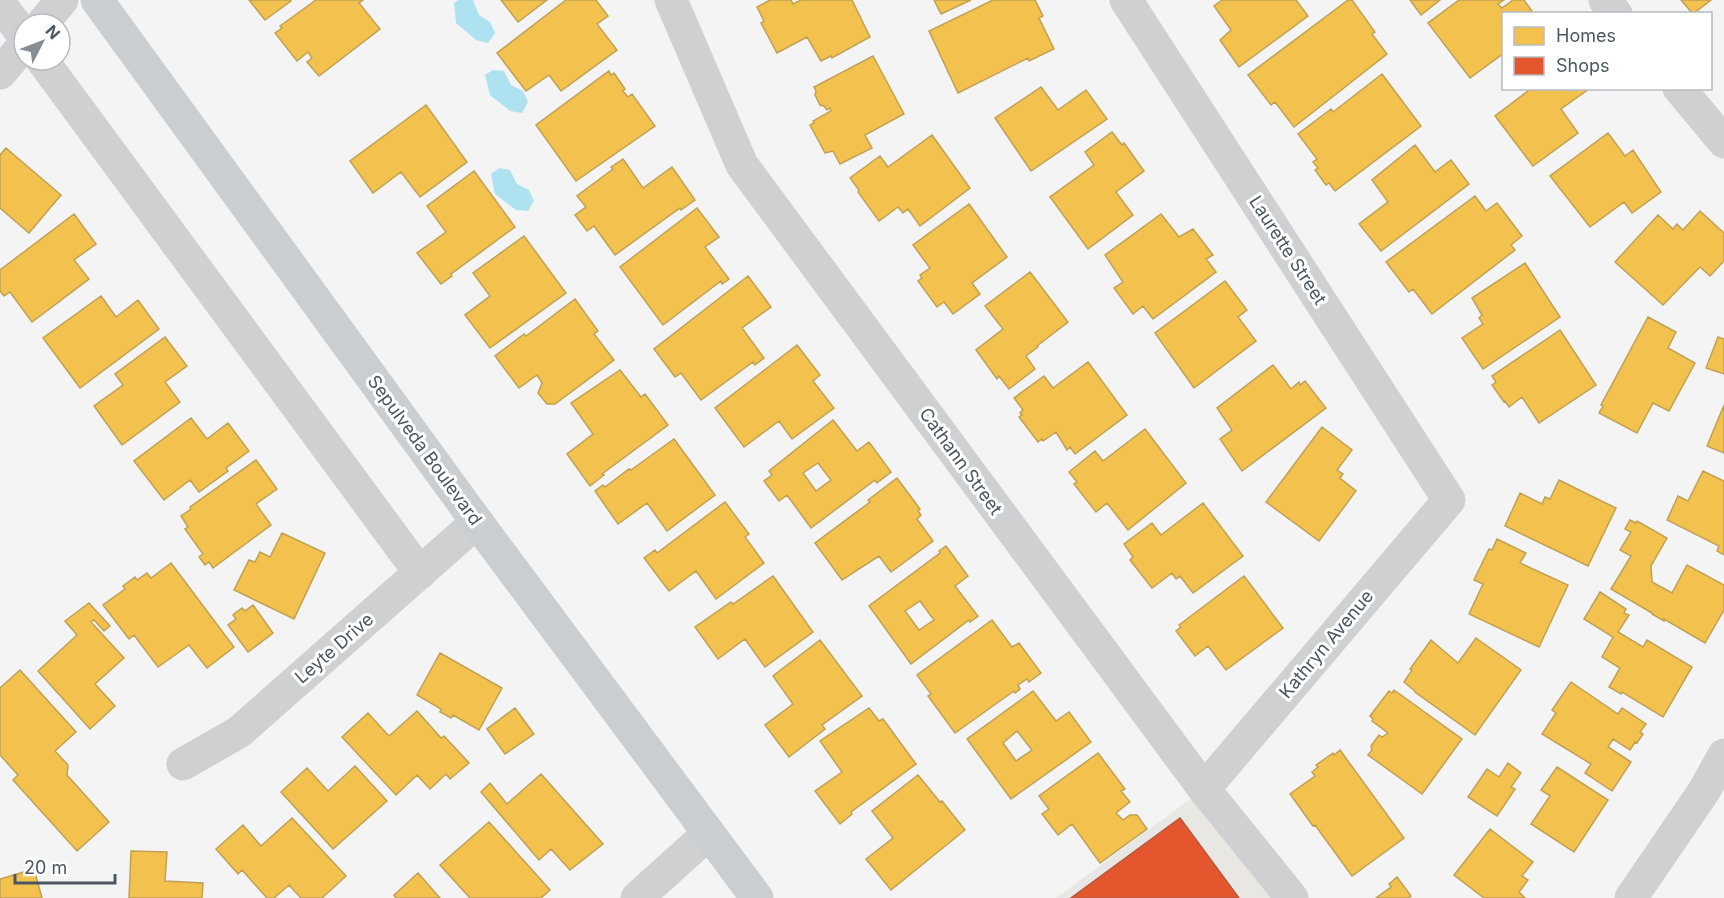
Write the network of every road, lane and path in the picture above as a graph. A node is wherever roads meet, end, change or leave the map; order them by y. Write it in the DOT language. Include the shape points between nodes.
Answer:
graph roads {
  1 [pos="62,0"];
  2 [pos="97,0"];
  3 [pos="671,0"];
  4 [pos="1126,0"];
  5 [pos="1605,0"];
  6 [pos="0,4"];
  7 [pos="52,12"];
  8 [pos="1614,12"];
  9 [pos="12,20"];
  10 [pos="12,59"];
  11 [pos="51,72"];
  12 [pos="0,73"];
  13 [pos="1681,90"];
  14 [pos="1724,142"];
  15 [pos="1449,500"];
  16 [pos="477,522"];
  17 [pos="420,573"];
  18 [pos="1724,755"];
  19 [pos="183,764"];
  20 [pos="1204,789"];
  21 [pos="708,834"];
  22 [pos="637,898"];
  23 [pos="757,898"];
  24 [pos="1292,898"];
  25 [pos="1631,898"];
  1 -- 7 [label="street"];
  2 -- 16 [label="main road, Sepulveda Boulevard"];
  3 -- 20 [label="street, Cathann Street" via="742,165"];
  4 -- 15 [label="street, Laurette Street"];
  5 -- 8 [label="street"];
  6 -- 9 [label="street"];
  10 -- 12 [label="street"];
  11 -- 17 [label="street"];
  13 -- 14 [label="street"];
  15 -- 20 [label="street, Kathryn Avenue"];
  16 -- 17 [label="street, Leyte Drive"];
  16 -- 21 [label="main road, Sepulveda Boulevard"];
  17 -- 19 [label="street, Leyte Drive" via="239,732"];
  18 -- 25 [label="street"];
  20 -- 24 [label="street, Cathann Street"];
  21 -- 22 [label="street"];
  21 -- 23 [label="main road, Sepulveda Boulevard"];
}
